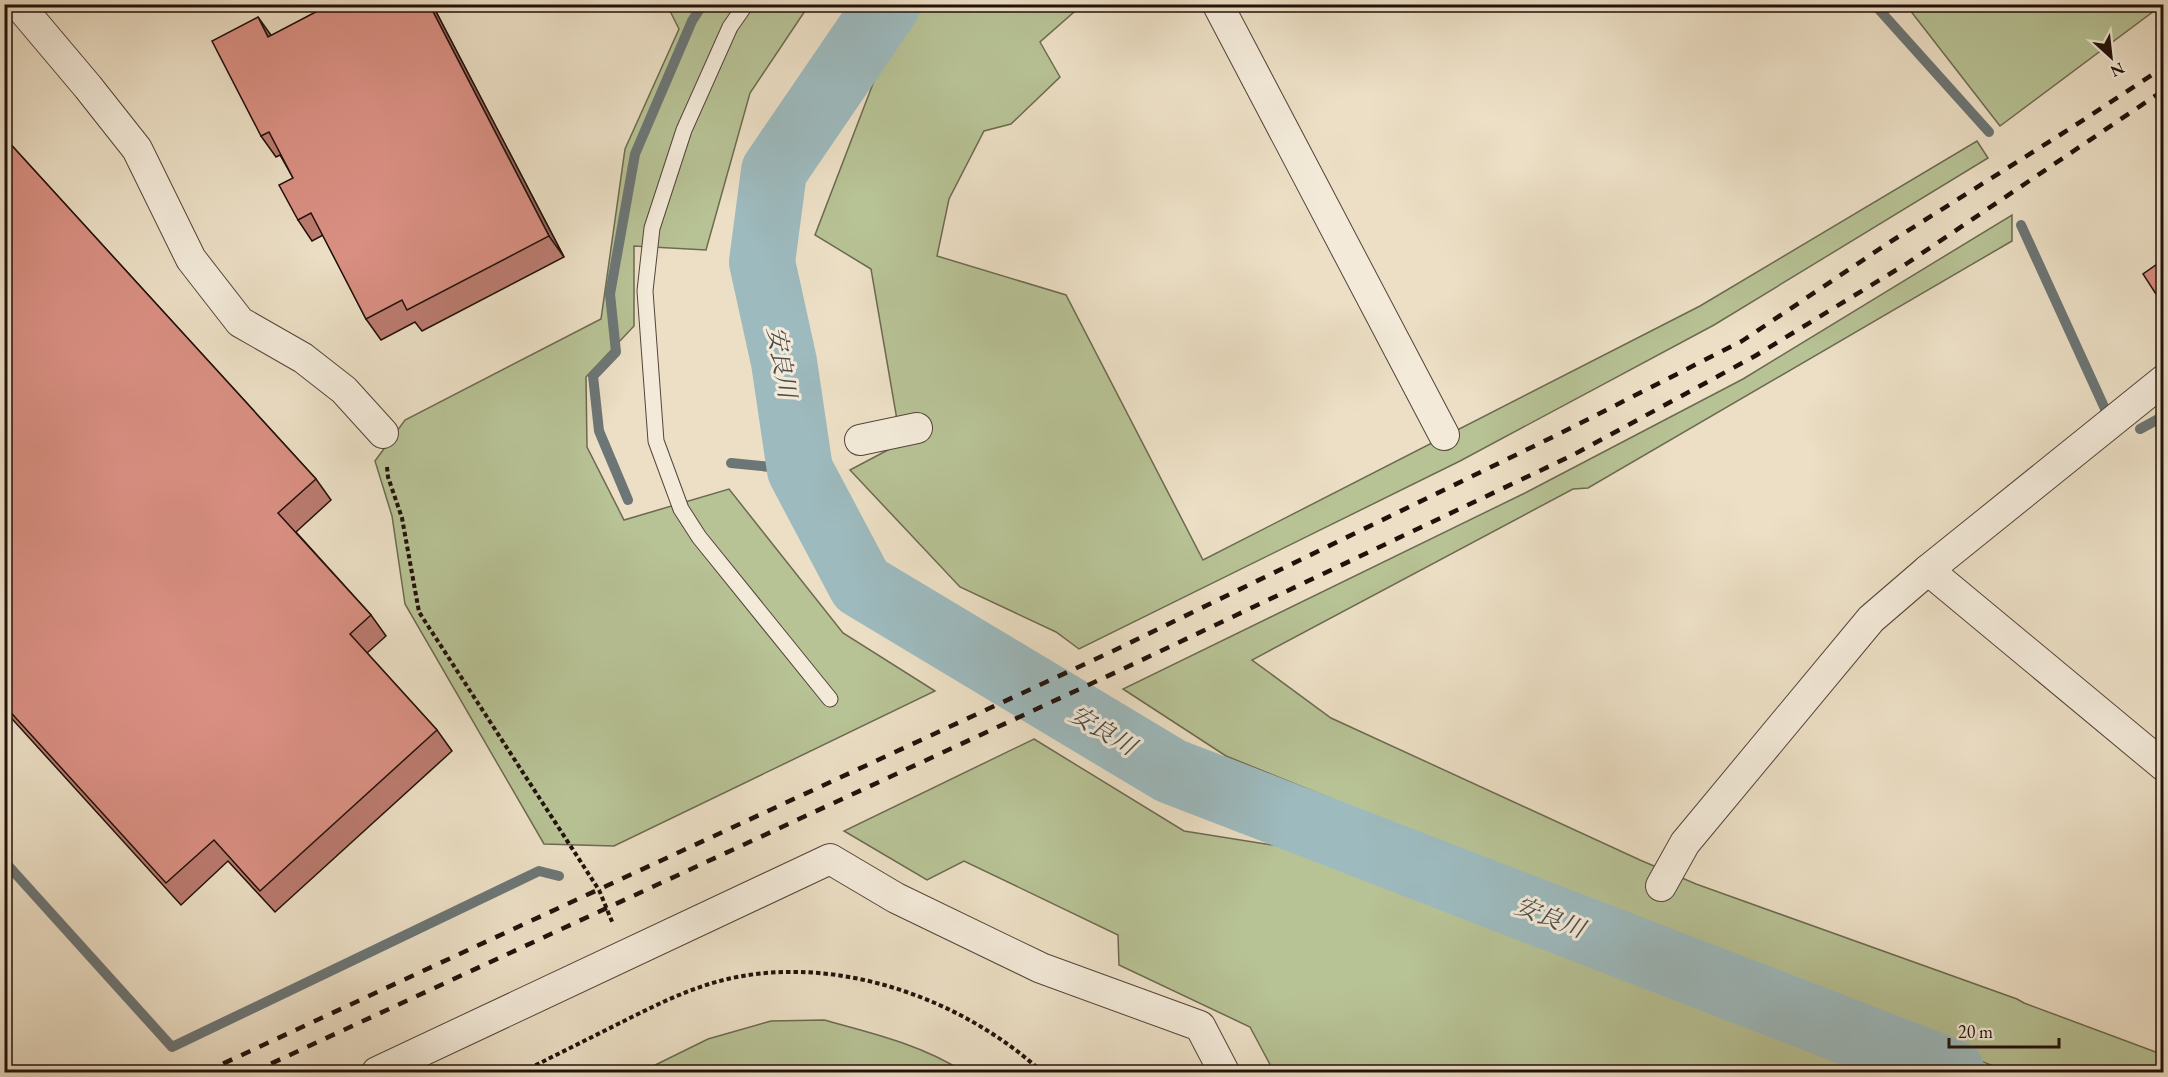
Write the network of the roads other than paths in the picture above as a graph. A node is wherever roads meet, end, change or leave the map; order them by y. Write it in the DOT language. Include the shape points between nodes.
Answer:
graph roads {
  1 [pos="18,4"];
  2 [pos="746,4"];
  3 [pos="1219,4"];
  4 [pos="2163,380"];
  5 [pos="917,428"];
  6 [pos="383,433"];
  7 [pos="1444,435"];
  8 [pos="860,440"];
  9 [pos="1928,570"];
  10 [pos="830,699"];
  11 [pos="2163,766"];
  12 [pos="1661,886"];
  13 [pos="377,1072"];
  14 [pos="1224,1072"];
  1 -- 6 [label="street" via="137,150 191,259 240,322 311,364 344,390"];
  2 -- 10 [label="lane" via="730,27 684,130 652,228 645,291 656,441 681,509 699,537"];
  3 -- 7 [label="street"];
  4 -- 9 [label="street"];
  5 -- 8 [label="street"];
  9 -- 11 [label="street"];
  9 -- 12 [label="street" via="1871,619 1685,843"];
  13 -- 14 [label="street" via="830,859 896,898 1041,968 1200,1026"];
}
